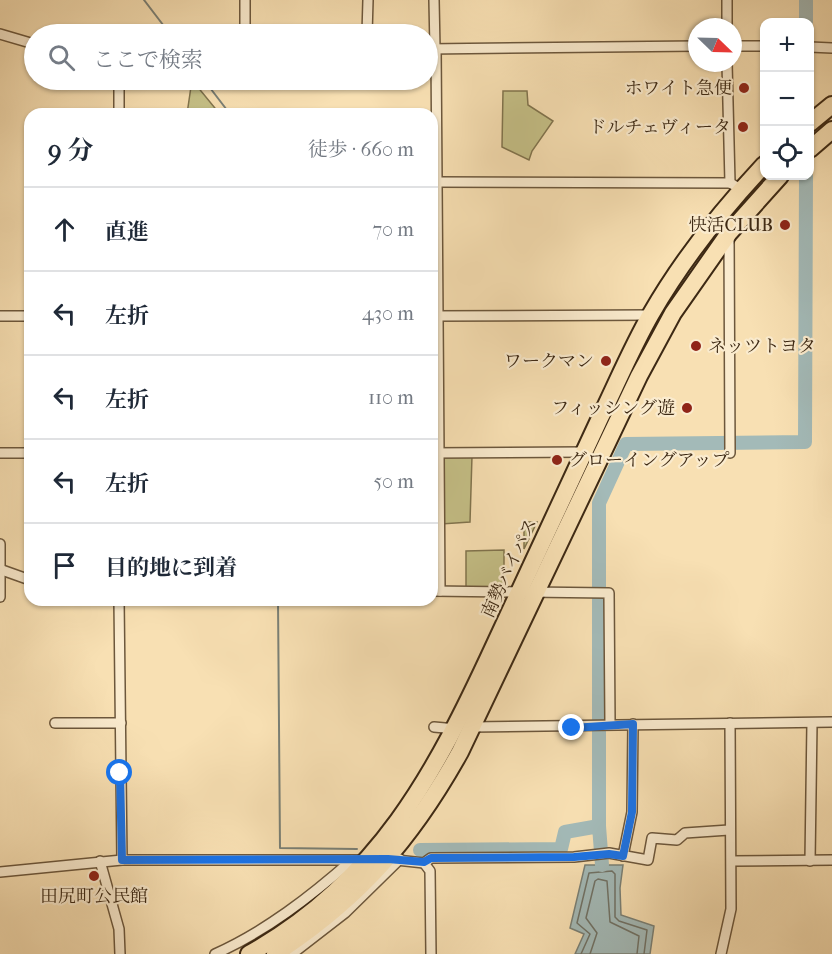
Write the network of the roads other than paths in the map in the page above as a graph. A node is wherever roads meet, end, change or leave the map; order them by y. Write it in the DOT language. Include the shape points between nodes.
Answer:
graph roads {
  1 [pos="245,0"];
  2 [pos="368,0"];
  3 [pos="434,0"];
  4 [pos="727,0"];
  5 [pos="727,18"];
  6 [pos="245,24"];
  7 [pos="367,24"];
  8 [pos="434,24"];
  9 [pos="0,34"];
  10 [pos="24,41"];
  11 [pos="688,46"];
  12 [pos="742,46"];
  13 [pos="760,46"];
  14 [pos="814,47"];
  15 [pos="438,48"];
  16 [pos="832,48"];
  17 [pos="729,72"];
  18 [pos="119,90"];
  19 [pos="434,90"];
  20 [pos="832,105"];
  21 [pos="119,108"];
  22 [pos="434,108"];
  23 [pos="814,120"];
  24 [pos="832,130"];
  25 [pos="814,146"];
  26 [pos="760,169"];
  27 [pos="776,180"];
  28 [pos="438,182"];
  29 [pos="736,186"];
  30 [pos="729,233"];
  31 [pos="651,315"];
  32 [pos="0,316"];
  33 [pos="24,316"];
  34 [pos="438,316"];
  35 [pos="584,452"];
  36 [pos="0,453"];
  37 [pos="24,453"];
  38 [pos="730,453"];
  39 [pos="438,454"];
  40 [pos="0,544"];
  41 [pos="2,570"];
  42 [pos="24,578"];
  43 [pos="438,591"];
  44 [pos="519,592"];
  45 [pos="537,594"];
  46 [pos="0,597"];
  47 [pos="119,606"];
  48 [pos="832,722"];
  49 [pos="55,723"];
  50 [pos="121,723"];
  51 [pos="730,723"];
  52 [pos="812,723"];
  53 [pos="610,724"];
  54 [pos="633,724"];
  55 [pos="434,727"];
  56 [pos="464,728"];
  57 [pos="729,830"];
  58 [pos="623,856"];
  59 [pos="394,859"];
  60 [pos="122,860"];
  61 [pos="359,860"];
  62 [pos="832,860"];
  63 [pos="100,861"];
  64 [pos="732,861"];
  65 [pos="810,861"];
  66 [pos="424,862"];
  67 [pos="0,872"];
  68 [pos="120,954"];
  69 [pos="215,954"];
  70 [pos="249,954"];
  71 [pos="275,954"];
  72 [pos="292,954"];
  73 [pos="431,954"];
  74 [pos="721,954"];
  1 -- 6 [label="street"];
  2 -- 7 [label="street"];
  3 -- 8 [label="street"];
  4 -- 5 [label="street"];
  9 -- 10 [label="street"];
  11 -- 15 [label="street"];
  12 -- 13 [label="street"];
  14 -- 16 [label="street"];
  17 -- 29 [label="street"];
  18 -- 21 [label="street"];
  19 -- 22 [label="street"];
  20 -- 23 [label="highway"];
  24 -- 25 [label="highway"];
  26 -- 29 [label="highway, 南勢バイパス"];
  27 -- 30 [label="highway, 南勢バイパス"];
  28 -- 29 [label="street"];
  29 -- 31 [label="highway, 南勢バイパス"];
  30 -- 38 [label="street"];
  30 -- 45 [label="highway, 南勢バイパス" via="673,313 639,376"];
  31 -- 34 [label="street"];
  31 -- 35 [label="highway, 南勢バイパス"];
  32 -- 33 [label="street"];
  35 -- 39 [label="street"];
  35 -- 44 [label="highway, 南勢バイパス"];
  36 -- 37 [label="street"];
  40 -- 41 [label="street"];
  41 -- 42 [label="street"];
  41 -- 46 [label="street"];
  43 -- 44 [label="street"];
  44 -- 45 [label="street"];
  44 -- 56 [label="highway, 南勢バイパス"];
  45 -- 53 [label="street" via="609,593"];
  45 -- 56 [label="highway, 南勢バイパス"];
  47 -- 50 [label="street"];
  48 -- 52 [label="street"];
  49 -- 50 [label="street"];
  50 -- 60 [label="street"];
  51 -- 52 [label="street"];
  51 -- 54 [label="street"];
  51 -- 57 [label="street"];
  52 -- 65 [label="street"];
  53 -- 54 [label="street"];
  53 -- 56 [label="street"];
  54 -- 58 [label="street" via="632,812"];
  55 -- 56 [label="street"];
  56 -- 59 [label="highway, 南勢バイパス" via="431,801"];
  56 -- 61 [label="highway, 南勢バイパス" via="416,797"];
  57 -- 58 [label="street" via="685,833 676,840 652,838 648,860"];
  57 -- 64 [label="street"];
  58 -- 66 [label="street" via="431,858"];
  59 -- 61 [label="street"];
  59 -- 66 [label="street"];
  59 -- 71 [label="highway, 南勢バイパス" via="343,904"];
  59 -- 72 [label="street" via="345,912"];
  60 -- 61 [label="street"];
  60 -- 63 [label="street"];
  61 -- 69 [label="street" via="308,899"];
  61 -- 70 [label="highway, 南勢バイパス" via="311,913"];
  62 -- 65 [label="street"];
  63 -- 67 [label="street"];
  63 -- 68 [label="street" via="119,929"];
  64 -- 65 [label="street"];
  64 -- 74 [label="street" via="730,916"];
  66 -- 73 [label="street" via="430,872"];
}
